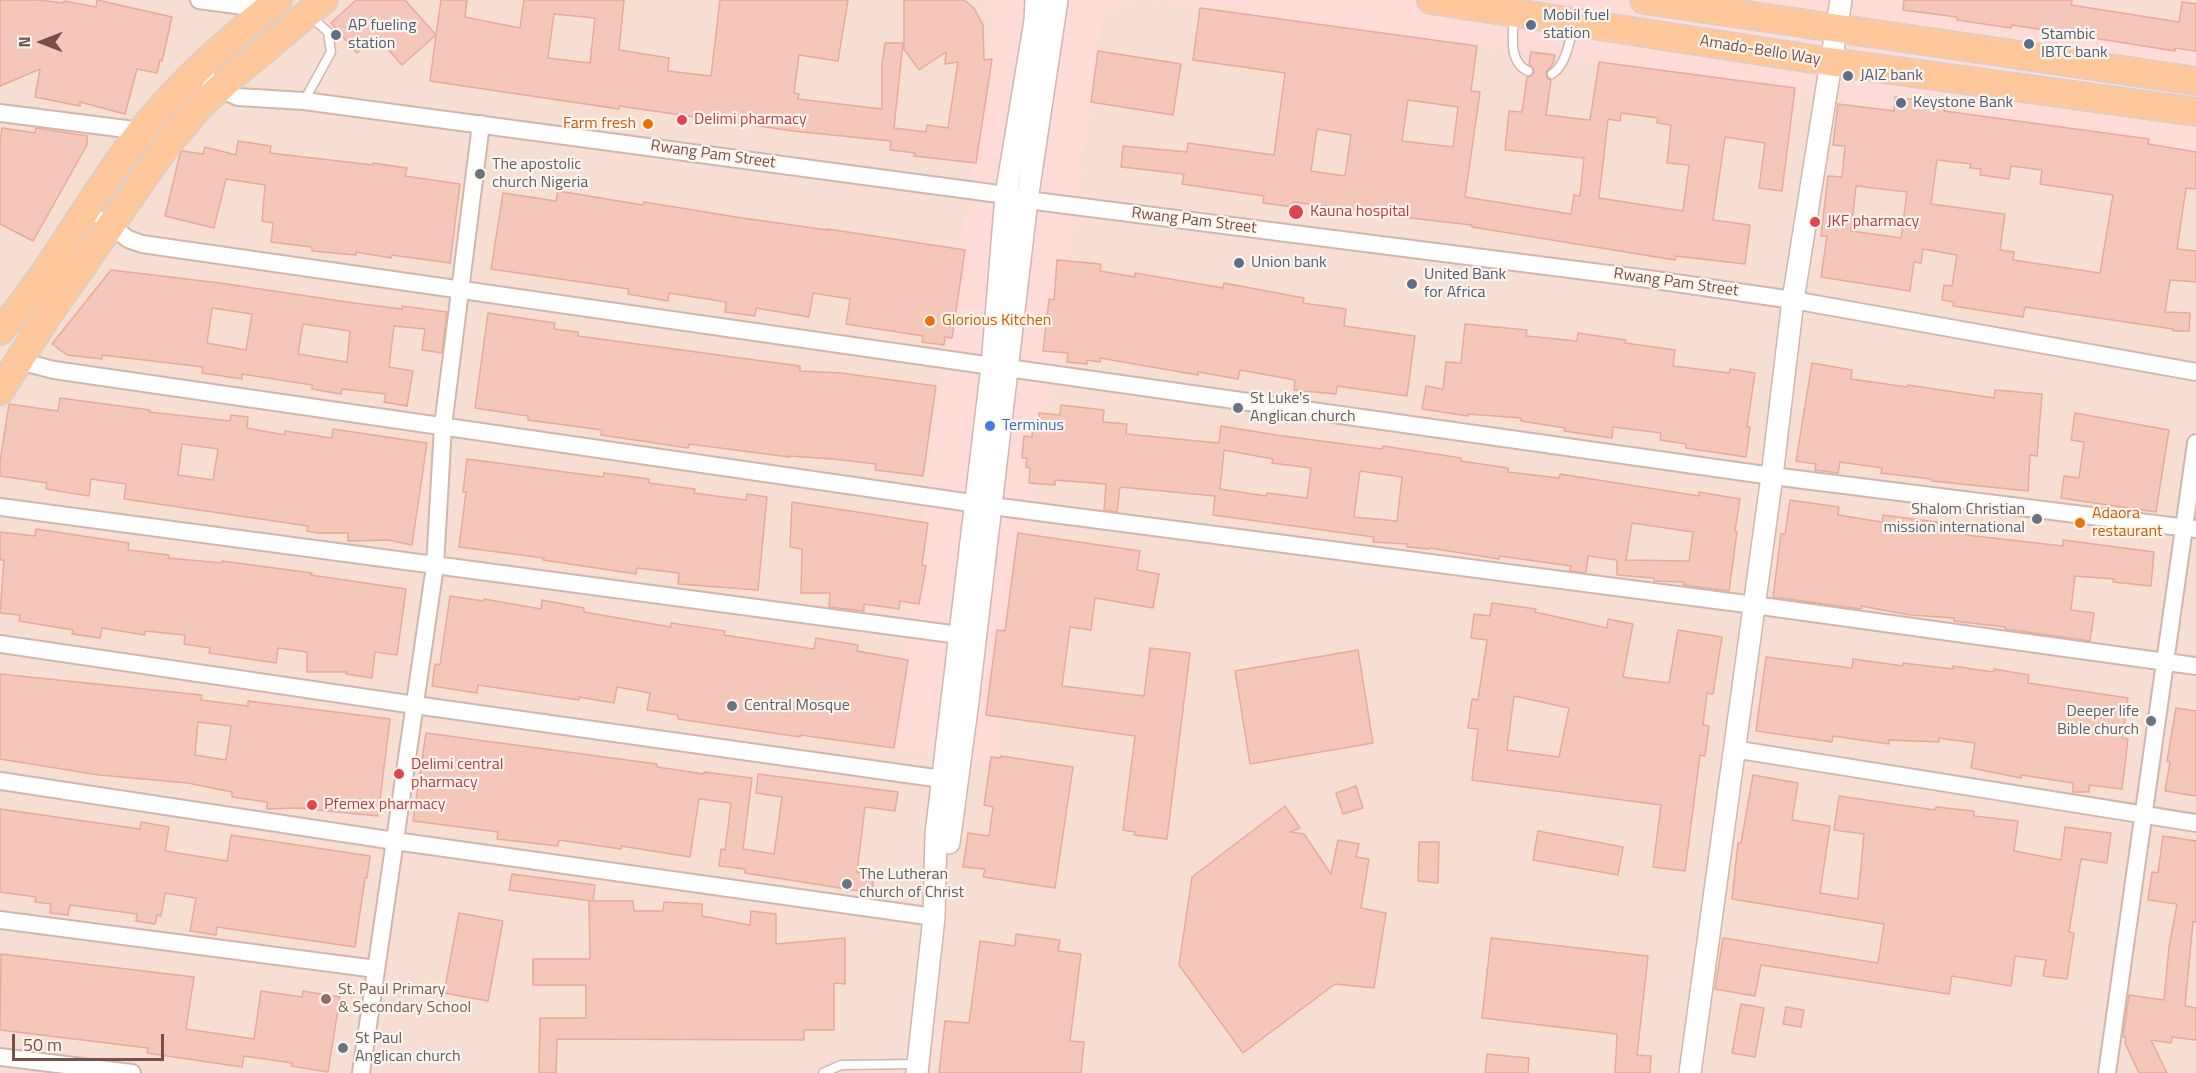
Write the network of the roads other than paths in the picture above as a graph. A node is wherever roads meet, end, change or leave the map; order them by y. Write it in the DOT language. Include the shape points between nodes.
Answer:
graph roads {
  1 [pos="199,0"];
  2 [pos="1036,0"];
  3 [pos="1057,0"];
  4 [pos="1431,0"];
  5 [pos="1644,0"];
  6 [pos="1841,0"];
  7 [pos="272,5"];
  8 [pos="316,7"];
  9 [pos="1514,13"];
  10 [pos="1575,22"];
  11 [pos="1837,28"];
  12 [pos="1832,62"];
  13 [pos="198,70"];
  14 [pos="1528,71"];
  15 [pos="1552,74"];
  16 [pos="2196,81"];
  17 [pos="219,89"];
  18 [pos="303,101"];
  19 [pos="2196,112"];
  20 [pos="0,113"];
  21 [pos="481,124"];
  22 [pos="142,131"];
  23 [pos="1006,195"];
  24 [pos="1028,200"];
  25 [pos="88,208"];
  26 [pos="111,225"];
  27 [pos="459,290"];
  28 [pos="1793,300"];
  29 [pos="0,331"];
  30 [pos="19,361"];
  31 [pos="1000,367"];
  32 [pos="2196,372"];
  33 [pos="0,391"];
  34 [pos="443,426"];
  35 [pos="2196,442"];
  36 [pos="1772,476"];
  37 [pos="984,504"];
  38 [pos="0,507"];
  39 [pos="2191,529"];
  40 [pos="435,566"];
  41 [pos="1754,605"];
  42 [pos="959,635"];
  43 [pos="0,644"];
  44 [pos="2164,661"];
  45 [pos="2196,666"];
  46 [pos="415,705"];
  47 [pos="1733,749"];
  48 [pos="942,779"];
  49 [pos="0,781"];
  50 [pos="2144,816"];
  51 [pos="2196,823"];
  52 [pos="395,841"];
  53 [pos="934,917"];
  54 [pos="0,920"];
  55 [pos="376,969"];
  56 [pos="0,1057"];
  57 [pos="918,1068"];
  58 [pos="132,1073"];
  59 [pos="361,1073"];
  60 [pos="823,1073"];
  61 [pos="1690,1073"];
  62 [pos="2107,1073"];
  1 -- 7 [label="street"];
  2 -- 23 [label="street"];
  3 -- 24 [label="street"];
  4 -- 9 [label="main road, Amado-Bello Way"];
  5 -- 11 [label="main road, Amado-Bello Way"];
  6 -- 11 [label="street"];
  7 -- 13 [label="main road"];
  8 -- 17 [label="main road"];
  8 -- 18 [label="lane" via="328,32 331,52"];
  9 -- 10 [label="main road, Amado-Bello Way"];
  9 -- 14 [label="lane" via="1513,47 1520,67"];
  10 -- 12 [label="main road, Amado-Bello Way"];
  10 -- 15 [label="lane" via="1564,60"];
  11 -- 12 [label="street"];
  11 -- 16 [label="main road, Amado-Bello Way"];
  12 -- 19 [label="main road, Amado-Bello Way"];
  12 -- 28 [label="street"];
  13 -- 17 [label="street, Rwang Pam Street"];
  13 -- 22 [label="main road"];
  17 -- 18 [label="street, Rwang Pam Street" via="238,97"];
  17 -- 26 [label="main road" via="166,146"];
  18 -- 21 [label="street, Rwang Pam Street"];
  20 -- 22 [label="street"];
  21 -- 23 [label="street, Rwang Pam Street"];
  21 -- 27 [label="street"];
  22 -- 25 [label="main road"];
  23 -- 24 [label="street, Rwang Pam Street"];
  23 -- 31 [label="street"];
  24 -- 28 [label="street, Rwang Pam Street"];
  24 -- 31 [label="street"];
  25 -- 26 [label="street"];
  25 -- 29 [label="main road"];
  26 -- 27 [label="street" via="142,244"];
  26 -- 30 [label="main road"];
  27 -- 31 [label="street"];
  27 -- 34 [label="street"];
  28 -- 32 [label="street, Rwang Pam Street"];
  28 -- 36 [label="street"];
  30 -- 33 [label="main road"];
  30 -- 34 [label="street" via="54,370"];
  31 -- 36 [label="street"];
  31 -- 37 [label="street"];
  34 -- 37 [label="street"];
  34 -- 40 [label="street"];
  35 -- 39 [label="street"];
  36 -- 39 [label="street"];
  36 -- 41 [label="street"];
  37 -- 41 [label="street"];
  37 -- 42 [label="street"];
  37 -- 53 [label="street" via="950,842"];
  38 -- 40 [label="street"];
  39 -- 44 [label="street"];
  40 -- 42 [label="street"];
  40 -- 46 [label="street"];
  41 -- 44 [label="street"];
  41 -- 47 [label="street"];
  42 -- 48 [label="street"];
  43 -- 46 [label="street"];
  44 -- 45 [label="street"];
  44 -- 50 [label="street"];
  46 -- 48 [label="street"];
  46 -- 52 [label="street"];
  47 -- 50 [label="street"];
  47 -- 61 [label="street"];
  48 -- 53 [label="street"];
  49 -- 52 [label="street"];
  50 -- 51 [label="street"];
  50 -- 62 [label="street"];
  52 -- 53 [label="street"];
  52 -- 55 [label="street"];
  53 -- 57 [label="street"];
  54 -- 55 [label="street"];
  55 -- 59 [label="street"];
  56 -- 58 [label="street"];
  57 -- 60 [label="lane" via="841,1065"];
}
